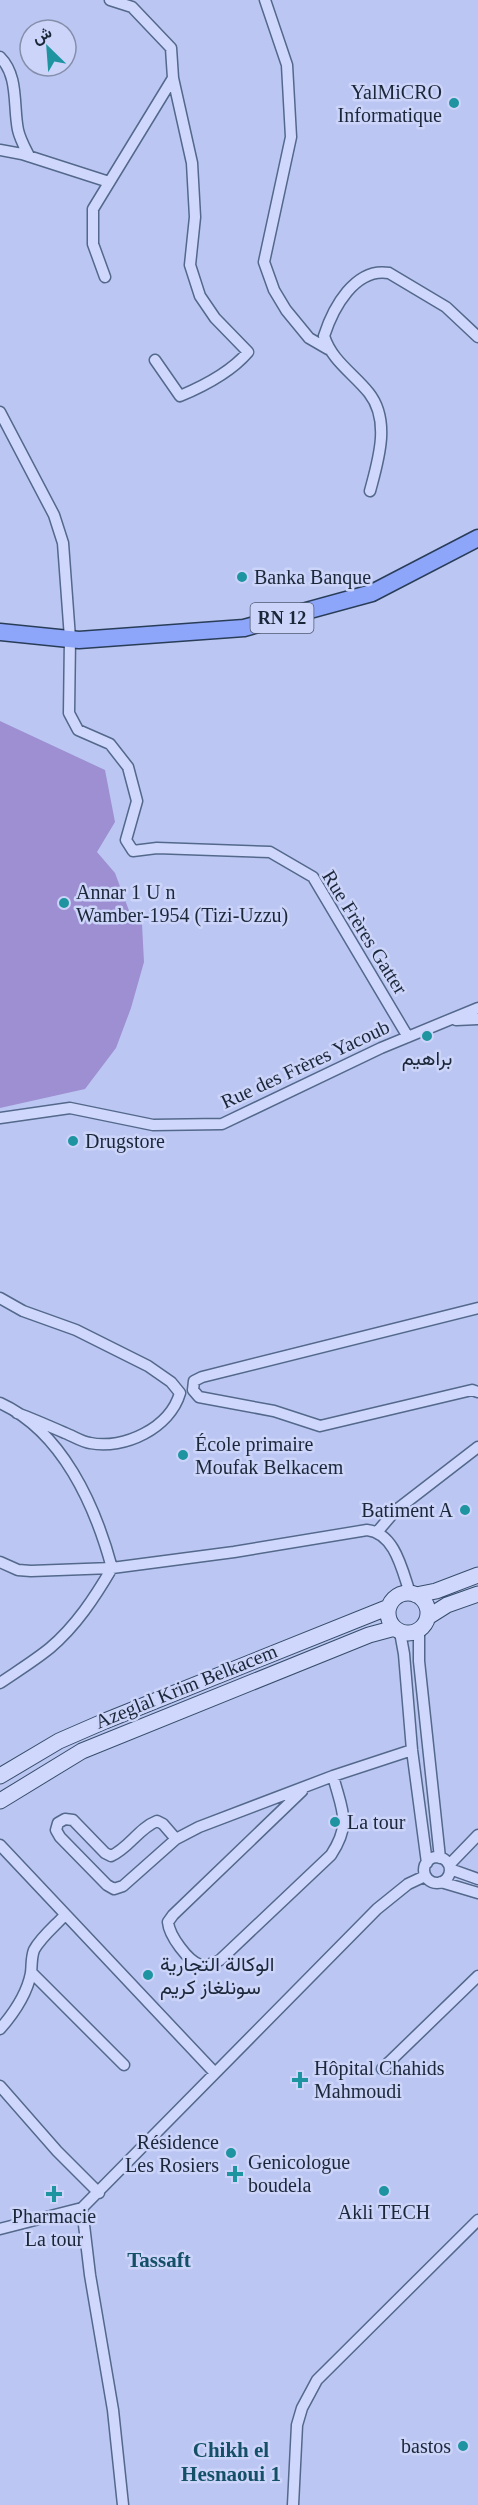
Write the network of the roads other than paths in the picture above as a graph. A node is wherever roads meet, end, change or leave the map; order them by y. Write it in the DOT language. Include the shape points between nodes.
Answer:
graph roads {
  1 [pos="110,0"];
  2 [pos="266,0"];
  3 [pos="0,57"];
  4 [pos="172,78"];
  5 [pos="0,150"];
  6 [pos="29,156"];
  7 [pos="109,182"];
  8 [pos="105,277"];
  9 [pos="478,337"];
  10 [pos="328,349"];
  11 [pos="154,360"];
  12 [pos="0,412"];
  13 [pos="370,491"];
  14 [pos="478,538"];
  15 [pos="0,632"];
  16 [pos="70,638"];
  17 [pos="478,1008"];
  18 [pos="450,1020"];
  19 [pos="478,1020"];
  20 [pos="408,1036"];
  21 [pos="0,1118"];
  22 [pos="0,1298"];
  23 [pos="478,1308"];
  24 [pos="193,1390"];
  25 [pos="478,1392"];
  26 [pos="180,1393"];
  27 [pos="0,1402"];
  28 [pos="17,1413"];
  29 [pos="478,1447"];
  30 [pos="378,1531"];
  31 [pos="0,1562"];
  32 [pos="112,1568"];
  33 [pos="478,1575"];
  34 [pos="413,1594"];
  35 [pos="478,1594"];
  36 [pos="389,1607"];
  37 [pos="428,1617"];
  38 [pos="398,1630"];
  39 [pos="419,1630"];
  40 [pos="0,1683"];
  41 [pos="412,1750"];
  42 [pos="0,1776"];
  43 [pos="333,1776"];
  44 [pos="306,1787"];
  45 [pos="0,1801"];
  46 [pos="478,1835"];
  47 [pos="176,1839"];
  48 [pos="0,1845"];
  49 [pos="427,1863"];
  50 [pos="446,1864"];
  51 [pos="425,1876"];
  52 [pos="478,1879"];
  53 [pos="441,1882"];
  54 [pos="478,1893"];
  55 [pos="65,1915"];
  56 [pos="31,1972"];
  57 [pos="478,1976"];
  58 [pos="0,2030"];
  59 [pos="124,2065"];
  60 [pos="382,2069"];
  61 [pos="214,2072"];
  62 [pos="0,2086"];
  63 [pos="99,2193"];
  64 [pos="82,2208"];
  65 [pos="478,2220"];
  66 [pos="0,2229"];
  67 [pos="123,2505"];
  68 [pos="293,2505"];
  1 -- 4 [label="street" via="132,7 171,48"];
  2 -- 10 [label="street" via="287,64 291,137 264,262 286,310 309,338"];
  3 -- 6 [label="street" via="13,79 19,133"];
  4 -- 7 [label="street"];
  4 -- 11 [label="street" via="192,163 195,218 190,264 200,296 248,352 203,386 180,396"];
  5 -- 6 [label="street"];
  6 -- 7 [label="street"];
  7 -- 8 [label="street" via="93,209 93,244"];
  9 -- 10 [label="street" via="446,307 380,271 368,274 351,287 340,303 324,336"];
  10 -- 13 [label="street" via="369,393 379,414 380,452"];
  12 -- 16 [label="street" via="54,515 63,543"];
  14 -- 16 [label="main road, RN 12" via="372,593 244,628"];
  15 -- 16 [label="main road, RN 12"];
  16 -- 20 [label="street, Rue Frères Gatter" via="69,713 78,730 110,744 128,767 137,801 126,840 133,851 157,848 270,852 313,877"];
  17 -- 18 [label="street, Rue des Frères Yacoub"];
  18 -- 19 [label="street"];
  18 -- 20 [label="street, Rue des Frères Yacoub"];
  20 -- 21 [label="street, Rue des Frères Yacoub" via="222,1124 153,1125 70,1108"];
  22 -- 26 [label="street" via="148,1366"];
  23 -- 24 [label="street" via="202,1377 194,1381"];
  24 -- 25 [label="street" via="199,1397 320,1426 472,1390"];
  24 -- 26 [label="street"];
  26 -- 28 [label="street" via="165,1418 150,1430 111,1444 89,1443"];
  27 -- 28 [label="street"];
  28 -- 32 [label="street" via="45,1435 65,1461 88,1500"];
  29 -- 30 [label="street" via="395,1511"];
  30 -- 32 [label="street" via="343,1532"];
  30 -- 34 [label="street" via="393,1549"];
  31 -- 32 [label="street" via="31,1571"];
  32 -- 40 [label="street" via="96,1596 65,1634"];
  33 -- 34 [label="main road" via="436,1591"];
  34 -- 36 [label="main road" via="397,1597"];
  34 -- 37 [label="main road" via="426,1604"];
  35 -- 37 [label="main road"];
  36 -- 38 [label="main road" via="389,1618"];
  36 -- 42 [label="main road, Azeglal Krim Belkacem" via="68,1737"];
  37 -- 39 [label="main road"];
  38 -- 39 [label="main road"];
  38 -- 41 [label="street" via="404,1654"];
  38 -- 45 [label="main road, Azeglal Krim Belkacem" via="369,1635 82,1751"];
  39 -- 50 [label="street" via="419,1662"];
  41 -- 43 [label="street"];
  41 -- 49 [label="street"];
  43 -- 44 [label="street"];
  43 -- 44 [label="street" via="345,1824 331,1855 220,1960 209,1965 195,1962 172,1938 168,1922"];
  44 -- 47 [label="street"];
  46 -- 50 [label="street"];
  47 -- 47 [label="street" via="123,1886 114,1889 56,1830 58,1823 73,1820 111,1856 157,1821"];
  48 -- 55 [label="street"];
  49 -- 50 [label="street" via="433,1858"];
  49 -- 51 [label="street"];
  50 -- 52 [label="street"];
  50 -- 53 [label="street" via="448,1878"];
  51 -- 53 [label="street" via="434,1883"];
  51 -- 61 [label="street" via="400,1889 377,1909"];
  53 -- 54 [label="street"];
  55 -- 56 [label="street" via="38,1945"];
  55 -- 61 [label="street"];
  56 -- 58 [label="street" via="13,2015"];
  56 -- 59 [label="street"];
  57 -- 60 [label="street"];
  61 -- 63 [label="street"];
  62 -- 63 [label="street"];
  63 -- 64 [label="street"];
  64 -- 66 [label="street"];
  64 -- 67 [label="street" via="113,2410"];
  65 -- 68 [label="street" via="316,2380 297,2425"];
}
